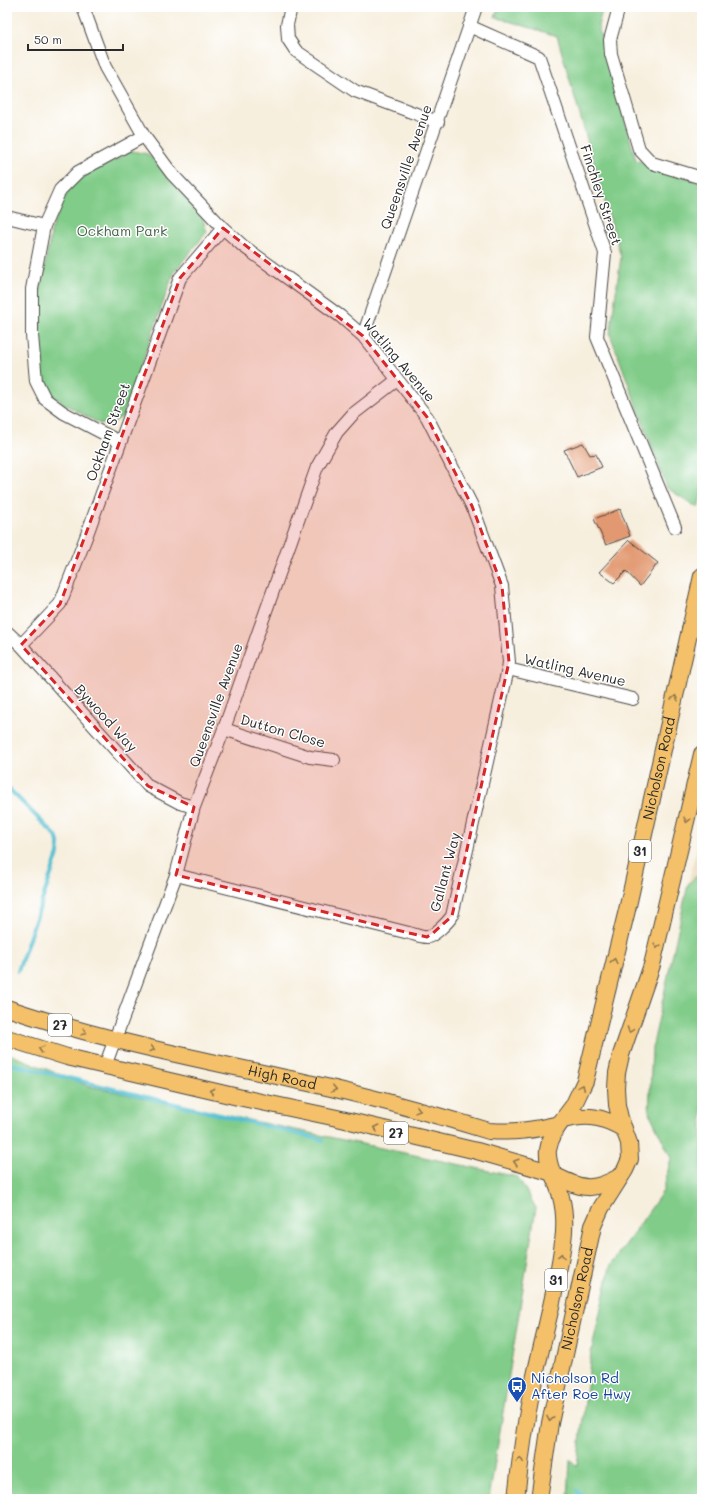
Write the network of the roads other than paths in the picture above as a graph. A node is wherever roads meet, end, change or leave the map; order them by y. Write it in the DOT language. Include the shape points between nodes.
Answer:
graph roads {
  1 [pos="83,7"];
  2 [pos="291,7"];
  3 [pos="476,7"];
  4 [pos="619,7"];
  5 [pos="469,26"];
  6 [pos="438,122"];
  7 [pos="144,136"];
  8 [pos="702,178"];
  9 [pos="7,217"];
  10 [pos="44,226"];
  11 [pos="223,228"];
  12 [pos="363,336"];
  13 [pos="396,380"];
  14 [pos="120,442"];
  15 [pos="675,527"];
  16 [pos="702,576"];
  17 [pos="7,632"];
  18 [pos="21,645"];
  19 [pos="508,669"];
  20 [pos="633,699"];
  21 [pos="224,729"];
  22 [pos="702,754"];
  23 [pos="334,760"];
  24 [pos="194,807"];
  25 [pos="176,875"];
  26 [pos="7,1008"];
  27 [pos="7,1038"];
  28 [pos="114,1040"];
  29 [pos="105,1066"];
  30 [pos="561,1122"];
  31 [pos="624,1129"];
  32 [pos="554,1174"];
  33 [pos="622,1176"];
  34 [pos="516,1499"];
  35 [pos="539,1499"];
  1 -- 7 [label="street, Watling Avenue" via="105,67"];
  2 -- 6 [label="street" via="287,25 288,39 296,51 355,91"];
  3 -- 5 [label="street, Queensville Avenue"];
  4 -- 8 [label="street" via="610,40 611,54 640,150 652,163"];
  5 -- 6 [label="street, Queensville Avenue"];
  5 -- 15 [label="street, Finchley Street" via="539,57 605,253 597,337"];
  6 -- 12 [label="street, Queensville Avenue"];
  7 -- 10 [label="street" via="78,172 60,190"];
  7 -- 11 [label="street, Watling Avenue" via="172,174"];
  9 -- 10 [label="street"];
  10 -- 14 [label="street" via="32,289 36,381 44,399 64,413"];
  11 -- 12 [label="street, Watling Avenue" via="243,246 340,316"];
  11 -- 14 [label="street, Ockham Street" via="180,278"];
  12 -- 13 [label="street, Watling Avenue"];
  13 -- 19 [label="street, Watling Avenue" via="427,417 472,506 502,586"];
  13 -- 21 [label="street, Queensville Avenue" via="353,414 337,432 317,467"];
  14 -- 18 [label="street, Ockham Street" via="60,604"];
  30 -- 16 [label="main road, Nicholson Road / 31, one-way" via="574,1104 585,1081"];
  17 -- 18 [label="street, Bywood Way"];
  18 -- 24 [label="street, Bywood Way" via="148,786 180,803"];
  19 -- 20 [label="street, Watling Avenue"];
  19 -- 25 [label="street, Gallant Way" via="452,916 433,934 427,937 409,934"];
  21 -- 23 [label="street, Dutton Close" via="310,757"];
  21 -- 24 [label="street, Queensville Avenue"];
  22 -- 31 [label="main road, Nicholson Road / 31, one-way" via="652,965 618,1067 617,1105"];
  24 -- 25 [label="street, Queensville Avenue"];
  25 -- 28 [label="street, Queensville Avenue"];
  26 -- 28 [label="main road, High Road / 27, one-way" via="50,1023"];
  29 -- 27 [label="main road, High Road / 27, one-way" via="67,1058"];
  28 -- 29 [label="street, Queensville Avenue"];
  28 -- 30 [label="main road, High Road / 27, one-way" via="380,1100 489,1130 529,1131"];
  32 -- 29 [label="main road, High Road / 27, one-way" via="483,1153"];
  30 -- 31 [label="main road" via="587,1116 609,1121"];
  30 -- 32 [label="main road, Nicholson Road / 31" via="551,1138 548,1152"];
  31 -- 33 [label="main road, Nicholson Road / 31" via="629,1143 630,1159"];
  32 -- 33 [label="main road" via="583,1188 598,1187"];
  34 -- 32 [label="main road, Nicholson Road / 31, one-way" via="527,1413 557,1275 565,1225 564,1209"];
  33 -- 35 [label="main road, Nicholson Road / 31, one-way" via="601,1208 588,1244 550,1422"];
}
